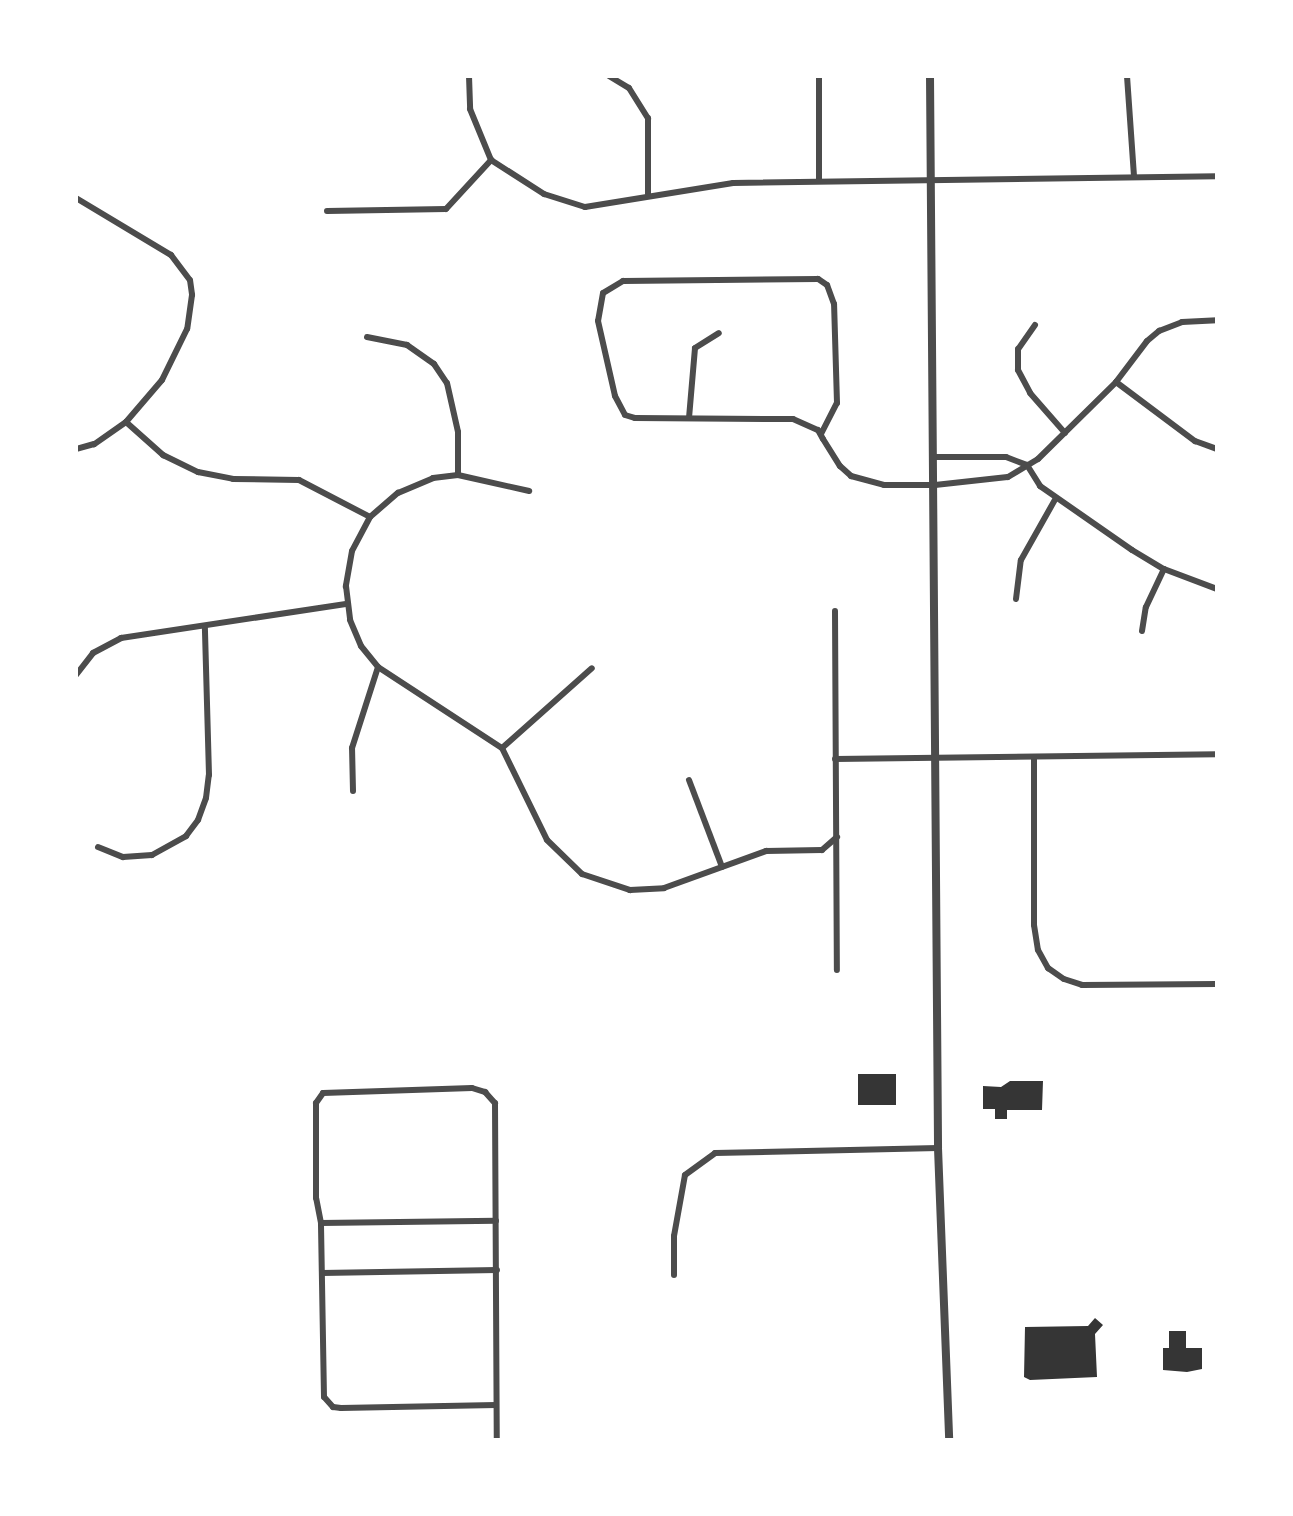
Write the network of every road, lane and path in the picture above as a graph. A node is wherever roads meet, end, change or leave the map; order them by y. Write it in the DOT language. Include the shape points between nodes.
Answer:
graph roads {
  1 [pos="469,76"];
  2 [pos="609,76"];
  3 [pos="819,76"];
  4 [pos="930,76"];
  5 [pos="1127,76"];
  6 [pos="491,160"];
  7 [pos="1134,176"];
  8 [pos="1217,176"];
  9 [pos="932,177"];
  10 [pos="819,181"];
  11 [pos="648,194"];
  12 [pos="76,198"];
  13 [pos="327,211"];
  14 [pos="1217,320"];
  15 [pos="1035,325"];
  16 [pos="719,333"];
  17 [pos="367,337"];
  18 [pos="1116,382"];
  19 [pos="689,418"];
  20 [pos="126,422"];
  21 [pos="1065,433"];
  22 [pos="821,434"];
  23 [pos="76,449"];
  24 [pos="1217,449"];
  25 [pos="933,457"];
  26 [pos="1027,465"];
  27 [pos="458,475"];
  28 [pos="935,485"];
  29 [pos="529,491"];
  30 [pos="1056,498"];
  31 [pos="370,517"];
  32 [pos="1164,569"];
  33 [pos="1217,589"];
  34 [pos="1016,599"];
  35 [pos="347,604"];
  36 [pos="835,611"];
  37 [pos="205,628"];
  38 [pos="1142,631"];
  39 [pos="378,667"];
  40 [pos="592,668"];
  41 [pos="76,675"];
  42 [pos="502,748"];
  43 [pos="1217,754"];
  44 [pos="937,757"];
  45 [pos="1034,758"];
  46 [pos="835,759"];
  47 [pos="689,780"];
  48 [pos="353,791"];
  49 [pos="837,837"];
  50 [pos="98,847"];
  51 [pos="722,867"];
  52 [pos="837,970"];
  53 [pos="1217,984"];
  54 [pos="938,1148"];
  55 [pos="496,1221"];
  56 [pos="321,1223"];
  57 [pos="497,1270"];
  58 [pos="322,1273"];
  59 [pos="674,1275"];
  60 [pos="496,1405"];
  61 [pos="497,1440"];
  62 [pos="949,1440"];
  1 -- 6 [label="street" via="470,109"];
  2 -- 11 [label="street" via="629,88 648,118"];
  3 -- 10 [label="street"];
  4 -- 9 [label="street"];
  5 -- 7 [label="street"];
  6 -- 11 [label="street" via="544,194 585,207"];
  6 -- 13 [label="street" via="446,209"];
  7 -- 8 [label="street"];
  7 -- 9 [label="street"];
  9 -- 10 [label="street"];
  9 -- 25 [label="street"];
  10 -- 11 [label="street" via="733,183"];
  12 -- 20 [label="street" via="171,255 190,280 192,310 181,343 162,380"];
  14 -- 18 [label="street" via="1182,322 1159,331"];
  15 -- 21 [label="street" via="1018,349 1018,370 1030,393"];
  16 -- 19 [label="street" via="695,348"];
  17 -- 27 [label="street" via="407,345 434,364 447,383 458,432"];
  18 -- 21 [label="street"];
  18 -- 24 [label="street" via="1195,441"];
  19 -- 22 [label="street" via="777,417 808,423"];
  19 -- 22 [label="street" via="635,418 619,407 598,321 603,293 623,281 806,277 827,285 834,304 837,403"];
  20 -- 23 [label="street" via="94,444"];
  20 -- 31 [label="street" via="163,455 198,472 233,479 299,480"];
  21 -- 26 [label="street"];
  22 -- 28 [label="street" via="840,466 862,481"];
  25 -- 26 [label="street" via="1006,457"];
  25 -- 28 [label="street"];
  26 -- 28 [label="street" via="1008,477"];
  26 -- 30 [label="street" via="1040,486"];
  27 -- 29 [label="street"];
  27 -- 31 [label="street" via="416,484"];
  28 -- 44 [label="street"];
  30 -- 32 [label="street"];
  30 -- 34 [label="street" via="1021,560"];
  31 -- 35 [label="street" via="350,559"];
  32 -- 33 [label="street"];
  32 -- 38 [label="street" via="1146,607"];
  35 -- 37 [label="street"];
  35 -- 39 [label="street" via="361,646"];
  36 -- 46 [label="street"];
  37 -- 41 [label="street" via="104,644"];
  37 -- 50 [label="street" via="209,775 198,820 186,836 152,855 123,857"];
  39 -- 42 [label="street"];
  39 -- 48 [label="street" via="352,748"];
  40 -- 42 [label="street"];
  42 -- 51 [label="street" via="547,840 582,874 614,887 646,890 680,884"];
  43 -- 45 [label="street"];
  44 -- 45 [label="street"];
  44 -- 46 [label="street"];
  44 -- 54 [label="street"];
  45 -- 53 [label="street" via="1034,925 1048,968 1082,985"];
  46 -- 49 [label="street"];
  47 -- 51 [label="street"];
  49 -- 51 [label="street" via="822,850 766,851"];
  49 -- 52 [label="street"];
  54 -- 59 [label="street" via="715,1153 685,1175 674,1236"];
  54 -- 62 [label="street"];
  55 -- 56 [label="street"];
  55 -- 56 [label="street" via="495,1103 472,1088 323,1093 316,1103"];
  55 -- 57 [label="street"];
  56 -- 58 [label="street"];
  57 -- 58 [label="street"];
  57 -- 60 [label="street"];
  58 -- 60 [label="street" via="324,1397 333,1407"];
  60 -- 61 [label="street"];
}
